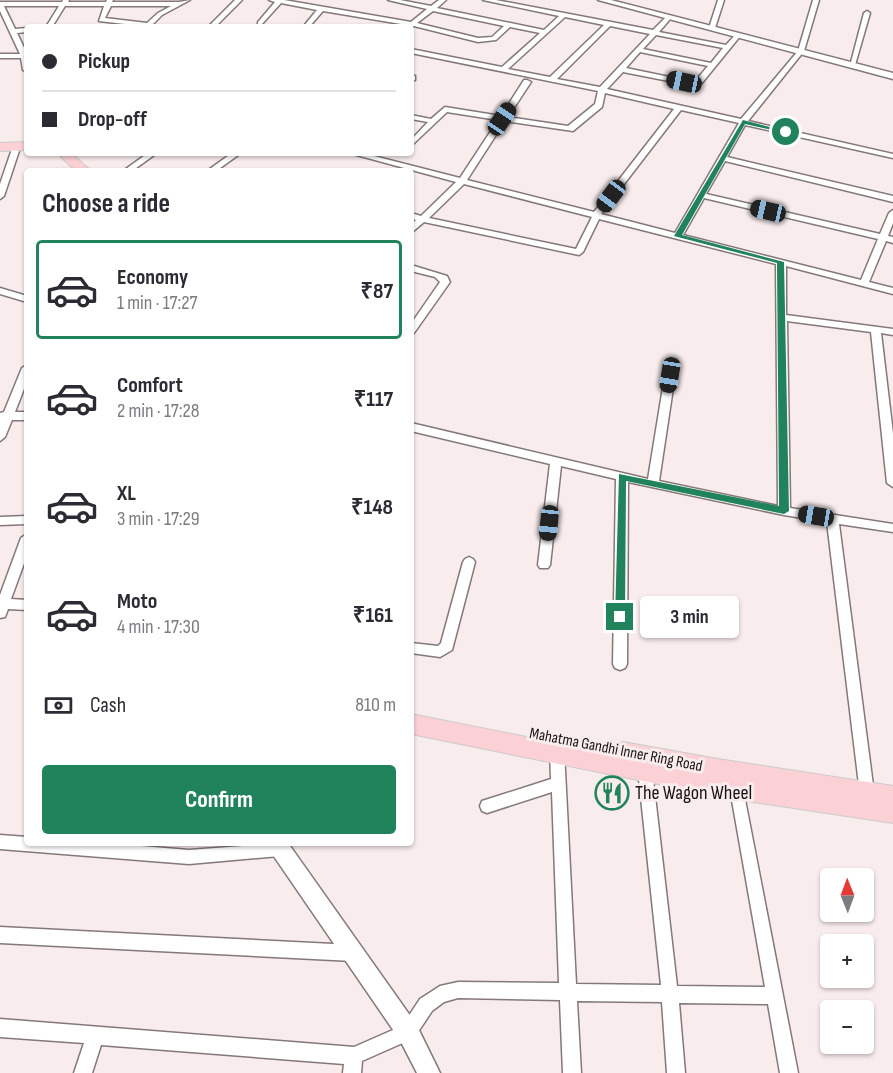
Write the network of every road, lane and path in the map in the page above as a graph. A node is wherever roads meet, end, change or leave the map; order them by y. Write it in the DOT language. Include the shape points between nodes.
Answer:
graph roads {
  1 [pos="187,0"];
  2 [pos="239,0"];
  3 [pos="278,0"];
  4 [pos="391,0"];
  5 [pos="443,0"];
  6 [pos="489,0"];
  7 [pos="721,0"];
  8 [pos="816,0"];
  9 [pos="608,1"];
  10 [pos="65,2"];
  11 [pos="109,2"];
  12 [pos="151,2"];
  13 [pos="0,4"];
  14 [pos="180,4"];
  15 [pos="321,9"];
  16 [pos="433,9"];
  17 [pos="867,13"];
  18 [pos="564,15"];
  19 [pos="669,17"];
  20 [pos="4,22"];
  21 [pos="260,23"];
  22 [pos="51,24"];
  23 [pos="132,24"];
  24 [pos="149,24"];
  25 [pos="214,24"];
  26 [pos="308,24"];
  27 [pos="400,24"];
  28 [pos="413,24"];
  29 [pos="610,24"];
  30 [pos="508,25"];
  31 [pos="414,27"];
  32 [pos="712,28"];
  33 [pos="24,31"];
  34 [pos="544,32"];
  35 [pos="655,32"];
  36 [pos="11,34"];
  37 [pos="738,35"];
  38 [pos="728,47"];
  39 [pos="638,50"];
  40 [pos="801,51"];
  41 [pos="414,52"];
  42 [pos="24,53"];
  43 [pos="0,56"];
  44 [pos="24,56"];
  45 [pos="711,65"];
  46 [pos="852,65"];
  47 [pos="504,69"];
  48 [pos="620,69"];
  49 [pos="893,76"];
  50 [pos="552,80"];
  51 [pos="527,82"];
  52 [pos="602,90"];
  53 [pos="679,107"];
  54 [pos="414,118"];
  55 [pos="502,119"];
  56 [pos="432,121"];
  57 [pos="743,122"];
  58 [pos="414,141"];
  59 [pos="0,147"];
  60 [pos="23,149"];
  61 [pos="0,152"];
  62 [pos="54,156"];
  63 [pos="67,156"];
  64 [pos="149,156"];
  65 [pos="233,156"];
  66 [pos="365,156"];
  67 [pos="400,156"];
  68 [pos="893,156"];
  69 [pos="723,158"];
  70 [pos="393,163"];
  71 [pos="67,168"];
  72 [pos="81,168"];
  73 [pos="131,168"];
  74 [pos="215,168"];
  75 [pos="412,168"];
  76 [pos="414,168"];
  77 [pos="462,181"];
  78 [pos="700,195"];
  79 [pos="0,196"];
  80 [pos="893,199"];
  81 [pos="893,213"];
  82 [pos="597,214"];
  83 [pos="414,217"];
  84 [pos="422,219"];
  85 [pos="414,227"];
  86 [pos="678,236"];
  87 [pos="882,238"];
  88 [pos="893,240"];
  89 [pos="781,262"];
  90 [pos="414,269"];
  91 [pos="864,283"];
  92 [pos="0,291"];
  93 [pos="893,291"];
  94 [pos="24,298"];
  95 [pos="781,317"];
  96 [pos="414,327"];
  97 [pos="876,330"];
  98 [pos="893,332"];
  99 [pos="24,374"];
  100 [pos="670,375"];
  101 [pos="4,416"];
  102 [pos="24,416"];
  103 [pos="414,429"];
  104 [pos="0,437"];
  105 [pos="556,461"];
  106 [pos="622,476"];
  107 [pos="893,483"];
  108 [pos="653,484"];
  109 [pos="784,511"];
  110 [pos="832,518"];
  111 [pos="24,520"];
  112 [pos="0,521"];
  113 [pos="893,528"];
  114 [pos="24,546"];
  115 [pos="469,562"];
  116 [pos="544,565"];
  117 [pos="24,605"];
  118 [pos="2,607"];
  119 [pos="414,648"];
  120 [pos="620,664"];
  121 [pos="414,712"];
  122 [pos="414,725"];
  123 [pos="557,751"];
  124 [pos="645,770"];
  125 [pos="558,783"];
  126 [pos="737,789"];
  127 [pos="867,793"];
  128 [pos="893,797"];
  129 [pos="487,806"];
  130 [pos="893,812"];
  131 [pos="0,842"];
  132 [pos="24,844"];
  133 [pos="50,846"];
  134 [pos="279,846"];
  135 [pos="0,935"];
  136 [pos="353,953"];
  137 [pos="568,992"];
  138 [pos="670,994"];
  139 [pos="775,996"];
  140 [pos="0,1028"];
  141 [pos="408,1032"];
  142 [pos="94,1037"];
  143 [pos="353,1065"];
  144 [pos="83,1073"];
  145 [pos="429,1073"];
  146 [pos="572,1073"];
  147 [pos="676,1073"];
  148 [pos="789,1073"];
  1 -- 14 [label="street"];
  2 -- 25 [label="street"];
  3 -- 15 [label="street"];
  3 -- 21 [label="street"];
  4 -- 16 [label="street"];
  5 -- 16 [label="street"];
  6 -- 18 [label="street"];
  7 -- 32 [label="street"];
  8 -- 40 [label="street"];
  9 -- 19 [label="street"];
  10 -- 11 [label="street"];
  10 -- 13 [label="street"];
  10 -- 22 [label="street"];
  11 -- 12 [label="street"];
  11 -- 23 [label="street" via="101,20"];
  12 -- 14 [label="street"];
  13 -- 20 [label="street"];
  14 -- 24 [label="street"];
  15 -- 26 [label="street"];
  15 -- 27 [label="street"];
  16 -- 28 [label="street"];
  16 -- 30 [label="street"];
  17 -- 46 [label="street"];
  18 -- 29 [label="street"];
  18 -- 34 [label="street"];
  19 -- 32 [label="street"];
  19 -- 35 [label="street"];
  20 -- 36 [label="street"];
  29 -- 35 [label="street"];
  29 -- 50 [label="street"];
  30 -- 31 [label="street" via="494,39 478,40"];
  30 -- 34 [label="street"];
  32 -- 37 [label="street"];
  33 -- 36 [label="street"];
  34 -- 47 [label="street"];
  35 -- 38 [label="street"];
  35 -- 39 [label="street"];
  36 -- 42 [label="street"];
  37 -- 38 [label="street"];
  37 -- 40 [label="street"];
  38 -- 45 [label="street"];
  39 -- 45 [label="street"];
  39 -- 48 [label="street"];
  40 -- 46 [label="street"];
  40 -- 57 [label="street"];
  41 -- 47 [label="street"];
  43 -- 44 [label="street"];
  45 -- 48 [label="street" via="699,81 693,82"];
  46 -- 49 [label="street"];
  47 -- 50 [label="street"];
  48 -- 52 [label="street"];
  50 -- 52 [label="street"];
  51 -- 55 [label="street"];
  52 -- 53 [label="street"];
  52 -- 55 [label="street" via="599,105 570,129"];
  53 -- 57 [label="street"];
  53 -- 82 [label="street"];
  54 -- 56 [label="street"];
  55 -- 56 [label="street" via="449,109 442,110"];
  55 -- 77 [label="street"];
  56 -- 58 [label="street"];
  57 -- 68 [label="street"];
  57 -- 69 [label="street"];
  59 -- 60 [label="main road"];
  60 -- 61 [label="main road"];
  60 -- 79 [label="street"];
  62 -- 71 [label="main road"];
  63 -- 72 [label="main road"];
  64 -- 73 [label="street"];
  65 -- 74 [label="street"];
  66 -- 70 [label="street"];
  67 -- 70 [label="street"];
  69 -- 78 [label="street"];
  69 -- 80 [label="street"];
  70 -- 75 [label="street"];
  76 -- 77 [label="street"];
  77 -- 82 [label="street"];
  77 -- 84 [label="street"];
  78 -- 86 [label="street"];
  78 -- 87 [label="street"];
  81 -- 87 [label="street"];
  82 -- 84 [label="street" via="579,252 473,233"];
  82 -- 86 [label="street"];
  83 -- 84 [label="street"];
  84 -- 85 [label="street"];
  86 -- 89 [label="street"];
  87 -- 88 [label="street"];
  87 -- 91 [label="street"];
  89 -- 91 [label="street"];
  89 -- 95 [label="street"];
  90 -- 96 [label="street" via="438,274 445,282"];
  91 -- 93 [label="street"];
  92 -- 94 [label="street"];
  95 -- 97 [label="street"];
  95 -- 109 [label="street"];
  97 -- 98 [label="street"];
  97 -- 107 [label="street"];
  99 -- 101 [label="street"];
  100 -- 108 [label="street"];
  101 -- 102 [label="street"];
  101 -- 104 [label="street"];
  103 -- 105 [label="street"];
  105 -- 106 [label="street"];
  105 -- 116 [label="street"];
  106 -- 108 [label="street"];
  106 -- 120 [label="street"];
  108 -- 109 [label="street"];
  109 -- 110 [label="street"];
  110 -- 113 [label="street"];
  110 -- 127 [label="street"];
  111 -- 112 [label="street"];
  114 -- 118 [label="street"];
  115 -- 119 [label="street" via="447,646 440,652"];
  117 -- 118 [label="street"];
  121 -- 127 [label="main road, Mahatma Gandhi Inner Ring Road" via="718,770"];
  122 -- 123 [label="main road, Mahatma Gandhi Inner Ring Road"];
  123 -- 124 [label="main road, Mahatma Gandhi Inner Ring Road"];
  123 -- 125 [label="street"];
  124 -- 126 [label="main road, Mahatma Gandhi Inner Ring Road"];
  124 -- 138 [label="street"];
  125 -- 129 [label="street"];
  125 -- 137 [label="street"];
  126 -- 130 [label="main road, Mahatma Gandhi Inner Ring Road"];
  126 -- 139 [label="street"];
  127 -- 128 [label="main road, Mahatma Gandhi Inner Ring Road"];
  131 -- 132 [label="street"];
  133 -- 134 [label="street" via="189,857"];
  134 -- 136 [label="street"];
  135 -- 136 [label="street"];
  136 -- 141 [label="street"];
  137 -- 138 [label="street"];
  137 -- 141 [label="street" via="458,990 440,994 426,1005"];
  137 -- 146 [label="street"];
  138 -- 139 [label="street"];
  138 -- 147 [label="street"];
  139 -- 148 [label="street"];
  140 -- 142 [label="street"];
  141 -- 143 [label="street"];
  141 -- 145 [label="street"];
  142 -- 143 [label="street"];
  142 -- 144 [label="street"];
}
